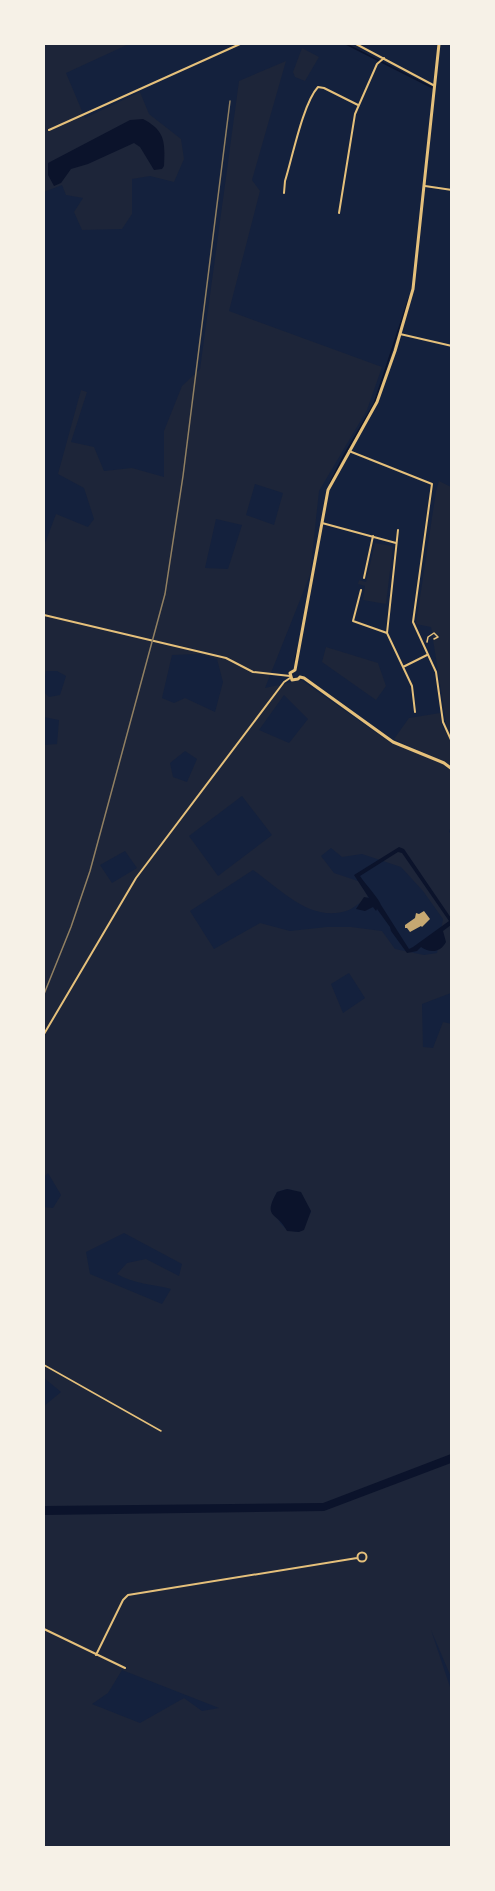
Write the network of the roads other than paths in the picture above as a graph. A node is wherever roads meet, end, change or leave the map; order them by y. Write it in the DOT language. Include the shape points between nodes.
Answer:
graph roads {
  1 [pos="240,44"];
  2 [pos="356,44"];
  3 [pos="439,44"];
  4 [pos="384,58"];
  5 [pos="435,86"];
  6 [pos="359,106"];
  7 [pos="50,130"];
  8 [pos="425,186"];
  9 [pos="452,190"];
  10 [pos="284,193"];
  11 [pos="339,213"];
  12 [pos="400,334"];
  13 [pos="452,346"];
  14 [pos="349,450"];
  15 [pos="322,523"];
  16 [pos="398,530"];
  17 [pos="373,536"];
  18 [pos="396,543"];
  19 [pos="364,578"];
  20 [pos="361,590"];
  21 [pos="44,615"];
  22 [pos="387,633"];
  23 [pos="428,655"];
  24 [pos="403,667"];
  25 [pos="295,670"];
  26 [pos="290,677"];
  27 [pos="300,677"];
  28 [pos="415,712"];
  29 [pos="452,742"];
  30 [pos="452,769"];
  31 [pos="44,1034"];
  32 [pos="357,1558"];
  33 [pos="44,1629"];
  34 [pos="96,1655"];
  35 [pos="125,1668"];
  1 -- 7 [label="street"];
  2 -- 4 [label="street"];
  3 -- 5 [label="street"];
  4 -- 5 [label="street"];
  4 -- 6 [label="street" via="377,64"];
  5 -- 8 [label="street"];
  6 -- 10 [label="street" via="324,88 315,90 306,109"];
  6 -- 11 [label="street"];
  8 -- 9 [label="street"];
  8 -- 12 [label="street" via="415,277"];
  12 -- 13 [label="street"];
  12 -- 14 [label="street" via="377,402"];
  14 -- 15 [label="street" via="328,490"];
  14 -- 23 [label="street" via="432,484 413,622"];
  15 -- 17 [label="street"];
  15 -- 25 [label="street"];
  16 -- 18 [label="street"];
  17 -- 18 [label="street"];
  17 -- 19 [label="street"];
  18 -- 22 [label="street"];
  20 -- 22 [label="street" via="353,621"];
  21 -- 26 [label="street" via="226,658 253,672"];
  22 -- 24 [label="street"];
  23 -- 24 [label="street"];
  23 -- 29 [label="street" via="436,672 443,722"];
  24 -- 28 [label="street" via="412,686"];
  25 -- 26 [label="street"];
  25 -- 27 [label="street"];
  26 -- 27 [label="street"];
  26 -- 31 [label="street" via="136,878"];
  27 -- 30 [label="street" via="393,742"];
  32 -- 34 [label="street" via="128,1594"];
  33 -- 34 [label="street"];
  34 -- 35 [label="street"];
}
